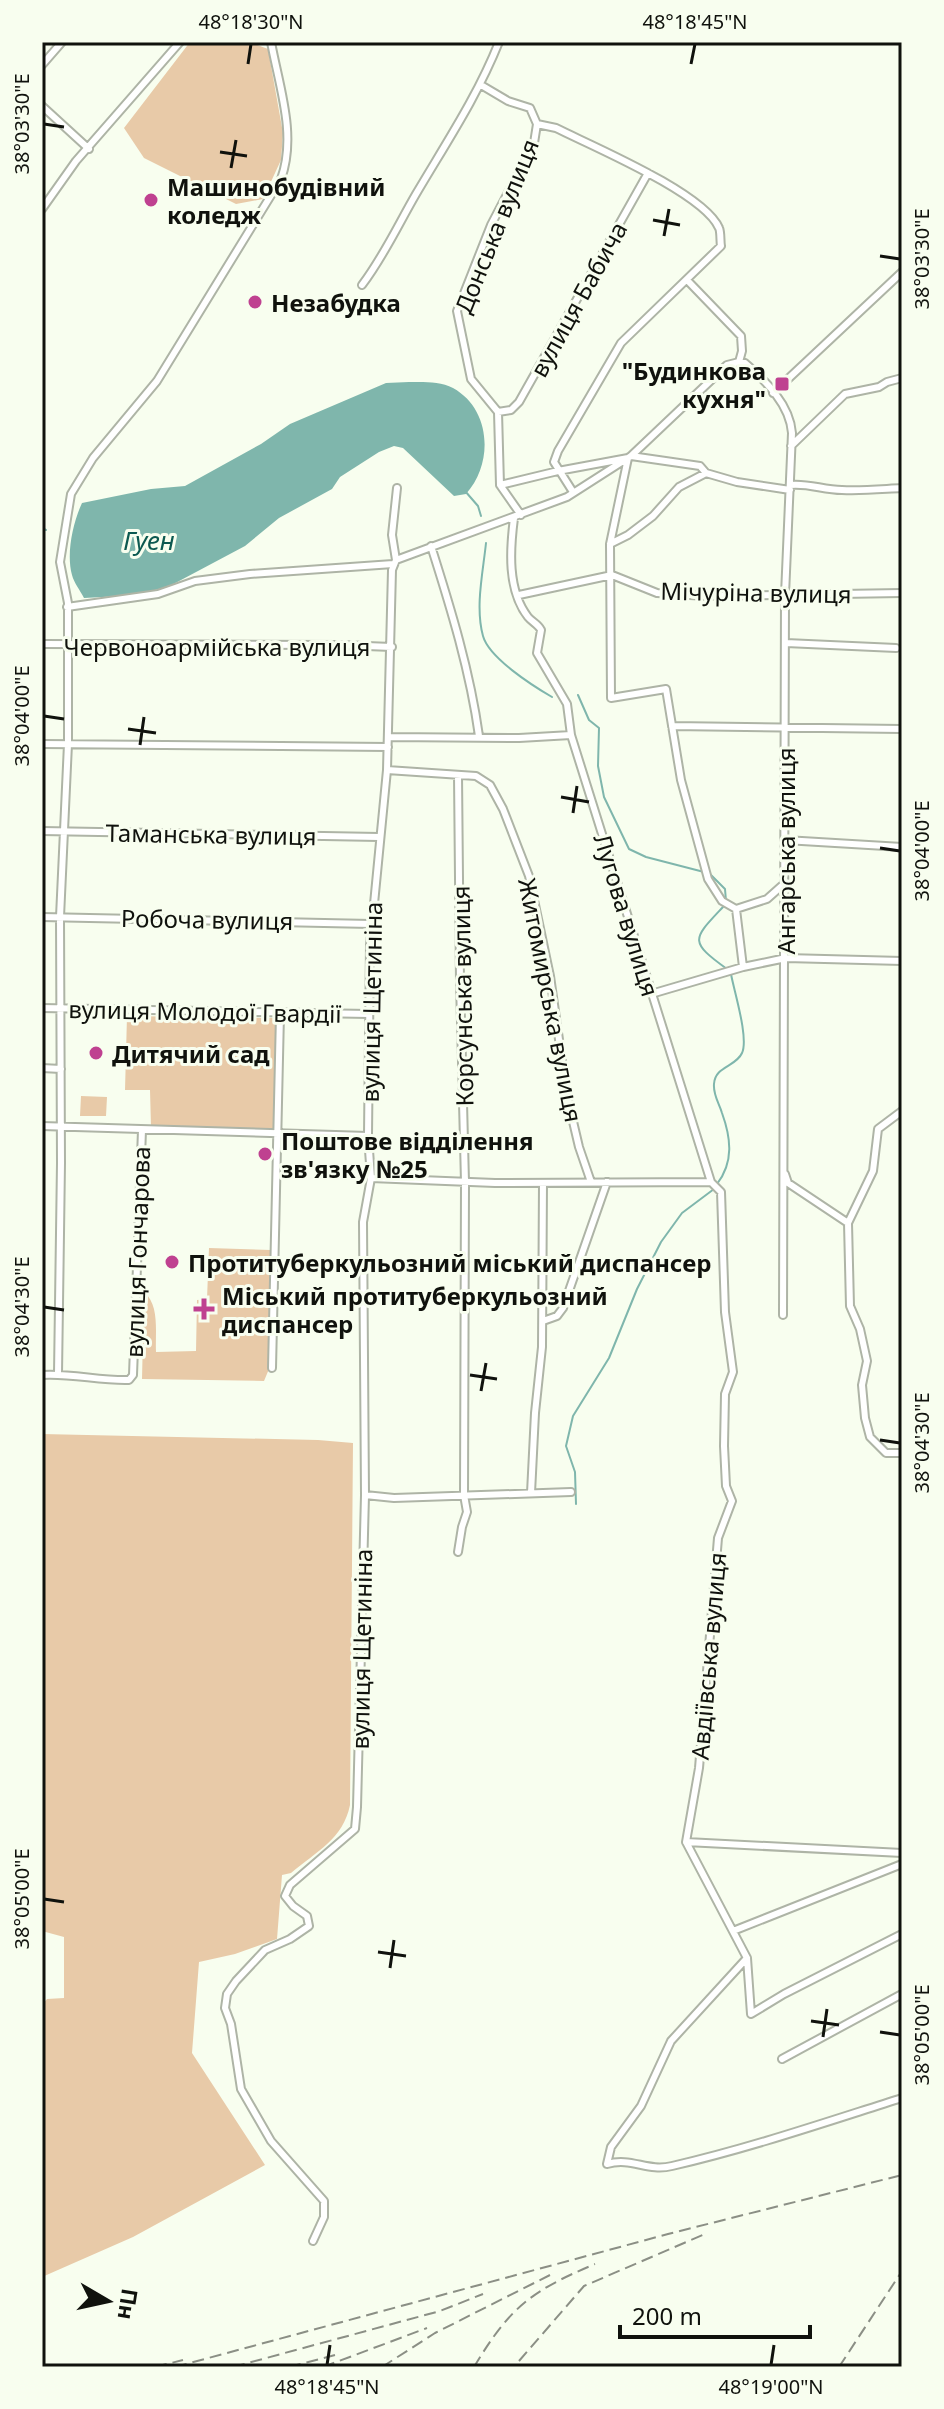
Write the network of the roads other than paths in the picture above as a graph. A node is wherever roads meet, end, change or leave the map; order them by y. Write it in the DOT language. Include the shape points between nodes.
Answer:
graph roads {
  1 [pos="62,42"];
  2 [pos="180,42"];
  3 [pos="271,42"];
  4 [pos="499,42"];
  5 [pos="42,65"];
  6 [pos="481,85"];
  7 [pos="42,106"];
  8 [pos="537,124"];
  9 [pos="89,149"];
  10 [pos="648,173"];
  11 [pos="42,209"];
  12 [pos="902,272"];
  13 [pos="687,280"];
  14 [pos="362,285"];
  15 [pos="739,362"];
  16 [pos="902,378"];
  17 [pos="773,393"];
  18 [pos="498,412"];
  19 [pos="791,446"];
  20 [pos="630,457"];
  21 [pos="558,471"];
  22 [pos="706,473"];
  23 [pos="500,485"];
  24 [pos="790,487"];
  25 [pos="397,488"];
  26 [pos="902,488"];
  27 [pos="573,492"];
  28 [pos="517,517"];
  29 [pos="610,544"];
  30 [pos="431,546"];
  31 [pos="394,562"];
  32 [pos="612,575"];
  33 [pos="902,593"];
  34 [pos="519,595"];
  35 [pos="785,595"];
  36 [pos="67,607"];
  37 [pos="786,643"];
  38 [pos="42,644"];
  39 [pos="66,645"];
  40 [pos="392,647"];
  41 [pos="896,648"];
  42 [pos="672,726"];
  43 [pos="785,727"];
  44 [pos="902,729"];
  45 [pos="571,735"];
  46 [pos="479,736"];
  47 [pos="388,737"];
  48 [pos="42,744"];
  49 [pos="68,744"];
  50 [pos="388,747"];
  51 [pos="387,770"];
  52 [pos="458,775"];
  53 [pos="42,831"];
  54 [pos="65,832"];
  55 [pos="379,837"];
  56 [pos="785,840"];
  57 [pos="902,847"];
  58 [pos="785,883"];
  59 [pos="733,907"];
  60 [pos="42,917"];
  61 [pos="60,917"];
  62 [pos="371,924"];
  63 [pos="786,958"];
  64 [pos="902,961"];
  65 [pos="743,967"];
  66 [pos="651,994"];
  67 [pos="42,1008"];
  68 [pos="59,1008"];
  69 [pos="280,1014"];
  70 [pos="369,1014"];
  71 [pos="42,1068"];
  72 [pos="61,1069"];
  73 [pos="902,1111"];
  74 [pos="42,1126"];
  75 [pos="59,1126"];
  76 [pos="142,1130"];
  77 [pos="278,1133"];
  78 [pos="368,1136"];
  79 [pos="782,1167"];
  80 [pos="371,1178"];
  81 [pos="465,1182"];
  82 [pos="591,1182"];
  83 [pos="607,1182"];
  84 [pos="711,1182"];
  85 [pos="543,1183"];
  86 [pos="848,1223"];
  87 [pos="783,1315"];
  88 [pos="543,1321"];
  89 [pos="272,1368"];
  90 [pos="58,1374"];
  91 [pos="42,1375"];
  92 [pos="899,1451"];
  93 [pos="571,1492"];
  94 [pos="531,1493"];
  95 [pos="365,1495"];
  96 [pos="464,1495"];
  97 [pos="458,1552"];
  98 [pos="686,1842"];
  99 [pos="902,1853"];
  100 [pos="902,1864"];
  101 [pos="733,1931"];
  102 [pos="902,1934"];
  103 [pos="747,1958"];
  104 [pos="902,1994"];
  105 [pos="782,2059"];
  106 [pos="902,2098"];
  107 [pos="313,2241"];
  1 -- 5 [label="street"];
  2 -- 9 [label="street"];
  3 -- 36 [label="street" via="288,130 286,166 157,381 73,488 61,552"];
  4 -- 6 [label="street"];
  6 -- 8 [label="street" via="530,108"];
  6 -- 14 [label="street"];
  7 -- 9 [label="street"];
  8 -- 10 [label="street" via="556,128"];
  8 -- 18 [label="street, Донська вулиця" via="534,143 491,225 457,311 471,379"];
  9 -- 11 [label="street"];
  10 -- 13 [label="street" via="670,184 719,228 721,246"];
  10 -- 18 [label="street, вулиця Бабича" via="525,393 515,408"];
  12 -- 17 [label="street"];
  13 -- 15 [label="street" via="741,336"];
  13 -- 21 [label="street" via="621,343 558,451"];
  15 -- 17 [label="street, Ангарська вулиця"];
  15 -- 20 [label="street" via="719,371"];
  16 -- 19 [label="street" via="845,394"];
  17 -- 19 [label="street, Ангарська вулиця" via="791,421"];
  18 -- 23 [label="street"];
  19 -- 24 [label="street, Ангарська вулиця"];
  20 -- 21 [label="street"];
  20 -- 22 [label="street" via="700,466"];
  20 -- 27 [label="street"];
  20 -- 29 [label="street"];
  21 -- 23 [label="street"];
  21 -- 27 [label="street"];
  22 -- 24 [label="street"];
  22 -- 29 [label="street" via="679,487 653,516"];
  23 -- 28 [label="street"];
  24 -- 26 [label="street" via="808,483 844,491"];
  24 -- 35 [label="street, Ангарська вулиця"];
  25 -- 31 [label="street, вулиця Щетиніна"];
  27 -- 28 [label="street"];
  28 -- 30 [label="street"];
  28 -- 34 [label="street, Лугова вулиця" via="509,555"];
  29 -- 32 [label="street"];
  30 -- 31 [label="street"];
  30 -- 46 [label="street" via="457,627"];
  31 -- 36 [label="street" via="195,581 158,594"];
  31 -- 40 [label="street, вулиця Щетиніна"];
  32 -- 34 [label="street"];
  32 -- 35 [label="street, Мічуріна вулиця" via="657,593"];
  32 -- 42 [label="street" via="611,698 666,689"];
  33 -- 35 [label="street, Мічуріна вулиця"];
  34 -- 45 [label="street, Лугова вулиця" via="526,615 541,630 537,653 567,704"];
  35 -- 37 [label="street, Ангарська вулиця"];
  36 -- 39 [label="street"];
  37 -- 41 [label="street"];
  37 -- 43 [label="street, Ангарська вулиця"];
  38 -- 39 [label="street, Червоноармійська вулиця"];
  39 -- 40 [label="street, Червоноармійська вулиця"];
  39 -- 49 [label="street"];
  40 -- 47 [label="street, вулиця Щетиніна"];
  42 -- 43 [label="street"];
  42 -- 59 [label="street" via="708,879 722,901"];
  43 -- 44 [label="street"];
  43 -- 56 [label="street, Ангарська вулиця"];
  45 -- 46 [label="street"];
  45 -- 66 [label="street, Лугова вулиця"];
  46 -- 47 [label="street"];
  47 -- 50 [label="street, вулиця Щетиніна"];
  48 -- 49 [label="street"];
  49 -- 50 [label="street"];
  49 -- 54 [label="street"];
  50 -- 51 [label="street, вулиця Щетиніна"];
  51 -- 52 [label="street, Житомирська вулиця"];
  51 -- 55 [label="street, вулиця Щетиніна"];
  52 -- 81 [label="street, Корсунська вулиця"];
  52 -- 82 [label="street, Житомирська вулиця" via="476,776 490,785 524,860 550,976 567,1096"];
  53 -- 54 [label="street, Таманська вулиця"];
  54 -- 55 [label="street, Таманська вулиця"];
  54 -- 61 [label="street"];
  55 -- 62 [label="street, вулиця Щетиніна"];
  56 -- 57 [label="street"];
  56 -- 58 [label="street, Ангарська вулиця"];
  58 -- 59 [label="street" via="767,899"];
  58 -- 63 [label="street, Ангарська вулиця"];
  59 -- 65 [label="street"];
  60 -- 61 [label="street, Робоча вулиця"];
  61 -- 62 [label="street, Робоча вулиця"];
  61 -- 68 [label="street"];
  62 -- 70 [label="street, вулиця Щетиніна"];
  63 -- 64 [label="street"];
  63 -- 65 [label="street"];
  63 -- 79 [label="street, Ангарська вулиця"];
  65 -- 66 [label="street"];
  66 -- 84 [label="street, Лугова вулиця"];
  67 -- 68 [label="street, вулиця Молодої Гвардії"];
  68 -- 69 [label="street, вулиця Молодої Гвардії"];
  68 -- 72 [label="street"];
  69 -- 70 [label="street, вулиця Молодої Гвардії"];
  69 -- 77 [label="street"];
  70 -- 78 [label="street, вулиця Щетиніна"];
  71 -- 72 [label="street"];
  72 -- 75 [label="street"];
  73 -- 86 [label="street" via="878,1129 873,1171"];
  74 -- 75 [label="street"];
  75 -- 76 [label="street"];
  75 -- 90 [label="street"];
  76 -- 77 [label="street"];
  76 -- 90 [label="street, вулиця Гончарова" via="133,1375 125,1381"];
  77 -- 78 [label="street"];
  77 -- 89 [label="street"];
  78 -- 80 [label="street, вулиця Щетиніна"];
  79 -- 86 [label="street" via="788,1183"];
  79 -- 87 [label="street, Ангарська вулиця"];
  80 -- 81 [label="street"];
  80 -- 95 [label="street, вулиця Щетиніна" via="363,1222"];
  81 -- 85 [label="street"];
  81 -- 96 [label="street, Корсунська вулиця"];
  82 -- 83 [label="street"];
  82 -- 85 [label="street"];
  83 -- 84 [label="street"];
  83 -- 88 [label="street" via="563,1308"];
  84 -- 98 [label="street, Авдіївська вулиця" via="721,1192 733,1372 725,1394 724,1446 732,1501 718,1538 699,1768"];
  85 -- 88 [label="street"];
  86 -- 92 [label="street" via="850,1306 867,1361 862,1385 865,1418 870,1437 886,1453"];
  88 -- 94 [label="street"];
  90 -- 91 [label="street"];
  93 -- 94 [label="street"];
  94 -- 96 [label="street"];
  95 -- 96 [label="street"];
  95 -- 107 [label="street, вулиця Щетиніна" via="355,1829 290,1885 285,1896 307,1916 309,1926 265,1950 227,1994 225,2008 241,2089 271,2141 324,2201 324,2217"];
  96 -- 97 [label="street, Корсунська вулиця" via="467,1512"];
  98 -- 99 [label="street"];
  98 -- 101 [label="street"];
  100 -- 101 [label="street"];
  101 -- 103 [label="street"];
  102 -- 103 [label="street" via="751,2014"];
  103 -- 106 [label="street" via="671,2041 641,2106 611,2147 607,2164 622,2160 668,2167"];
  104 -- 105 [label="street"];
}
